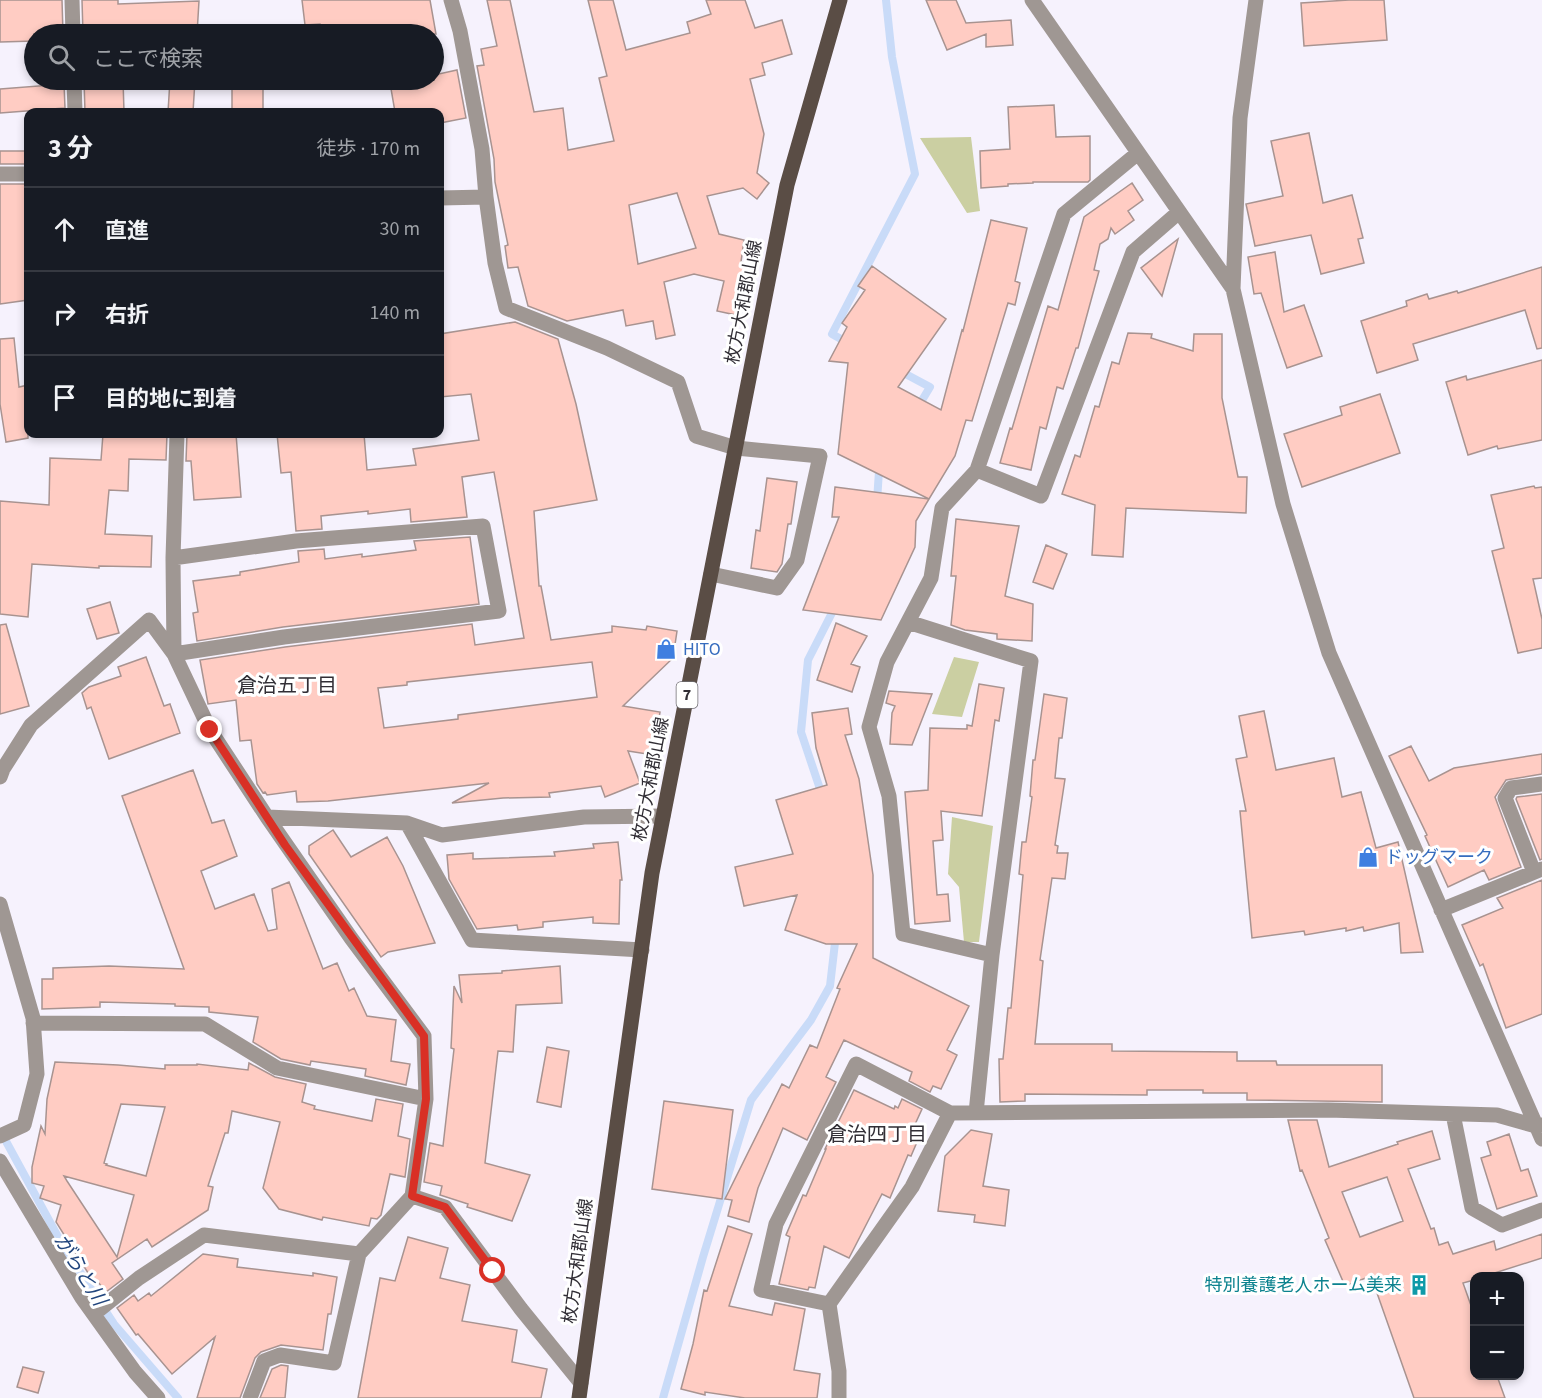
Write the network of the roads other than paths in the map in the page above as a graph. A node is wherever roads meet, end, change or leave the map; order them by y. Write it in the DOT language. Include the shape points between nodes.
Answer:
graph roads {
  1 [pos="72,0"];
  2 [pos="451,0"];
  3 [pos="840,0"];
  4 [pos="1032,0"];
  5 [pos="1256,0"];
  6 [pos="73,24"];
  7 [pos="74,90"];
  8 [pos="75,108"];
  9 [pos="1138,153"];
  10 [pos="0,174"];
  11 [pos="24,174"];
  12 [pos="486,197"];
  13 [pos="444,198"];
  14 [pos="1179,212"];
  15 [pos="1233,289"];
  16 [pos="177,438"];
  17 [pos="736,448"];
  18 [pos="977,470"];
  19 [pos="173,558"];
  20 [pos="711,574"];
  21 [pos="908,622"];
  22 [pos="174,654"];
  23 [pos="0,777"];
  24 [pos="1542,784"];
  25 [pos="663,816"];
  26 [pos="267,817"];
  27 [pos="407,823"];
  28 [pos="1538,870"];
  29 [pos="0,904"];
  30 [pos="1441,910"];
  31 [pos="642,950"];
  32 [pos="992,955"];
  33 [pos="33,1023"];
  34 [pos="426,1099"];
  35 [pos="950,1113"];
  36 [pos="976,1113"];
  37 [pos="1453,1114"];
  38 [pos="1540,1130"];
  39 [pos="0,1136"];
  40 [pos="0,1161"];
  41 [pos="412,1196"];
  42 [pos="1542,1210"];
  43 [pos="359,1254"];
  44 [pos="829,1304"];
  45 [pos="100,1309"];
  46 [pos="580,1390"];
  47 [pos="158,1398"];
  48 [pos="250,1398"];
  49 [pos="839,1398"];
  1 -- 6 [label="street"];
  2 -- 12 [label="street" via="482,149"];
  3 -- 17 [label="main road, 枚方大和郡山線 / 7" via="787,185"];
  4 -- 9 [label="street"];
  5 -- 15 [label="street" via="1240,118"];
  7 -- 8 [label="street"];
  9 -- 14 [label="street"];
  9 -- 18 [label="street" via="1064,214"];
  10 -- 11 [label="street"];
  12 -- 13 [label="street"];
  12 -- 17 [label="street" via="506,308 607,348 678,382 696,435"];
  14 -- 15 [label="street"];
  14 -- 18 [label="street" via="1132,252 1041,496"];
  15 -- 30 [label="street" via="1283,504 1329,653"];
  16 -- 19 [label="street"];
  17 -- 20 [label="main road, 枚方大和郡山線 / 7"];
  17 -- 20 [label="street" via="820,456 797,560 777,588"];
  18 -- 21 [label="street" via="942,508 931,578"];
  19 -- 22 [label="street"];
  19 -- 22 [label="street" via="296,541 483,526 499,611"];
  20 -- 25 [label="main road, 枚方大和郡山線 / 7"];
  21 -- 32 [label="street" via="887,662 869,727 889,796 903,934"];
  21 -- 32 [label="street" via="1030,661"];
  22 -- 23 [label="street" via="149,620 31,725"];
  22 -- 26 [label="street" via="210,730"];
  24 -- 28 [label="street" via="1511,788 1505,798"];
  25 -- 27 [label="street" via="584,817 442,835"];
  25 -- 31 [label="main road, 枚方大和郡山線 / 7"];
  26 -- 27 [label="street"];
  26 -- 34 [label="street" via="424,1036"];
  27 -- 31 [label="street" via="472,940"];
  28 -- 30 [label="street"];
  29 -- 33 [label="street"];
  30 -- 38 [label="street"];
  31 -- 46 [label="main road, 枚方大和郡山線 / 7"];
  32 -- 36 [label="street"];
  33 -- 34 [label="street" via="205,1024 277,1068"];
  33 -- 39 [label="street" via="37,1074 24,1125"];
  34 -- 41 [label="street"];
  35 -- 36 [label="street"];
  35 -- 44 [label="street" via="912,1187"];
  35 -- 44 [label="street" via="856,1064 776,1224 761,1290"];
  36 -- 37 [label="street" via="1328,1110"];
  37 -- 38 [label="street" via="1497,1115"];
  37 -- 42 [label="street" via="1472,1208 1502,1225"];
  40 -- 45 [label="street" via="27,1209"];
  41 -- 43 [label="street"];
  41 -- 46 [label="street" via="445,1207"];
  43 -- 45 [label="street" via="204,1236"];
  43 -- 48 [label="street" via="334,1363 280,1355 264,1361"];
  44 -- 49 [label="street"];
  45 -- 47 [label="street" via="135,1372"];
}
